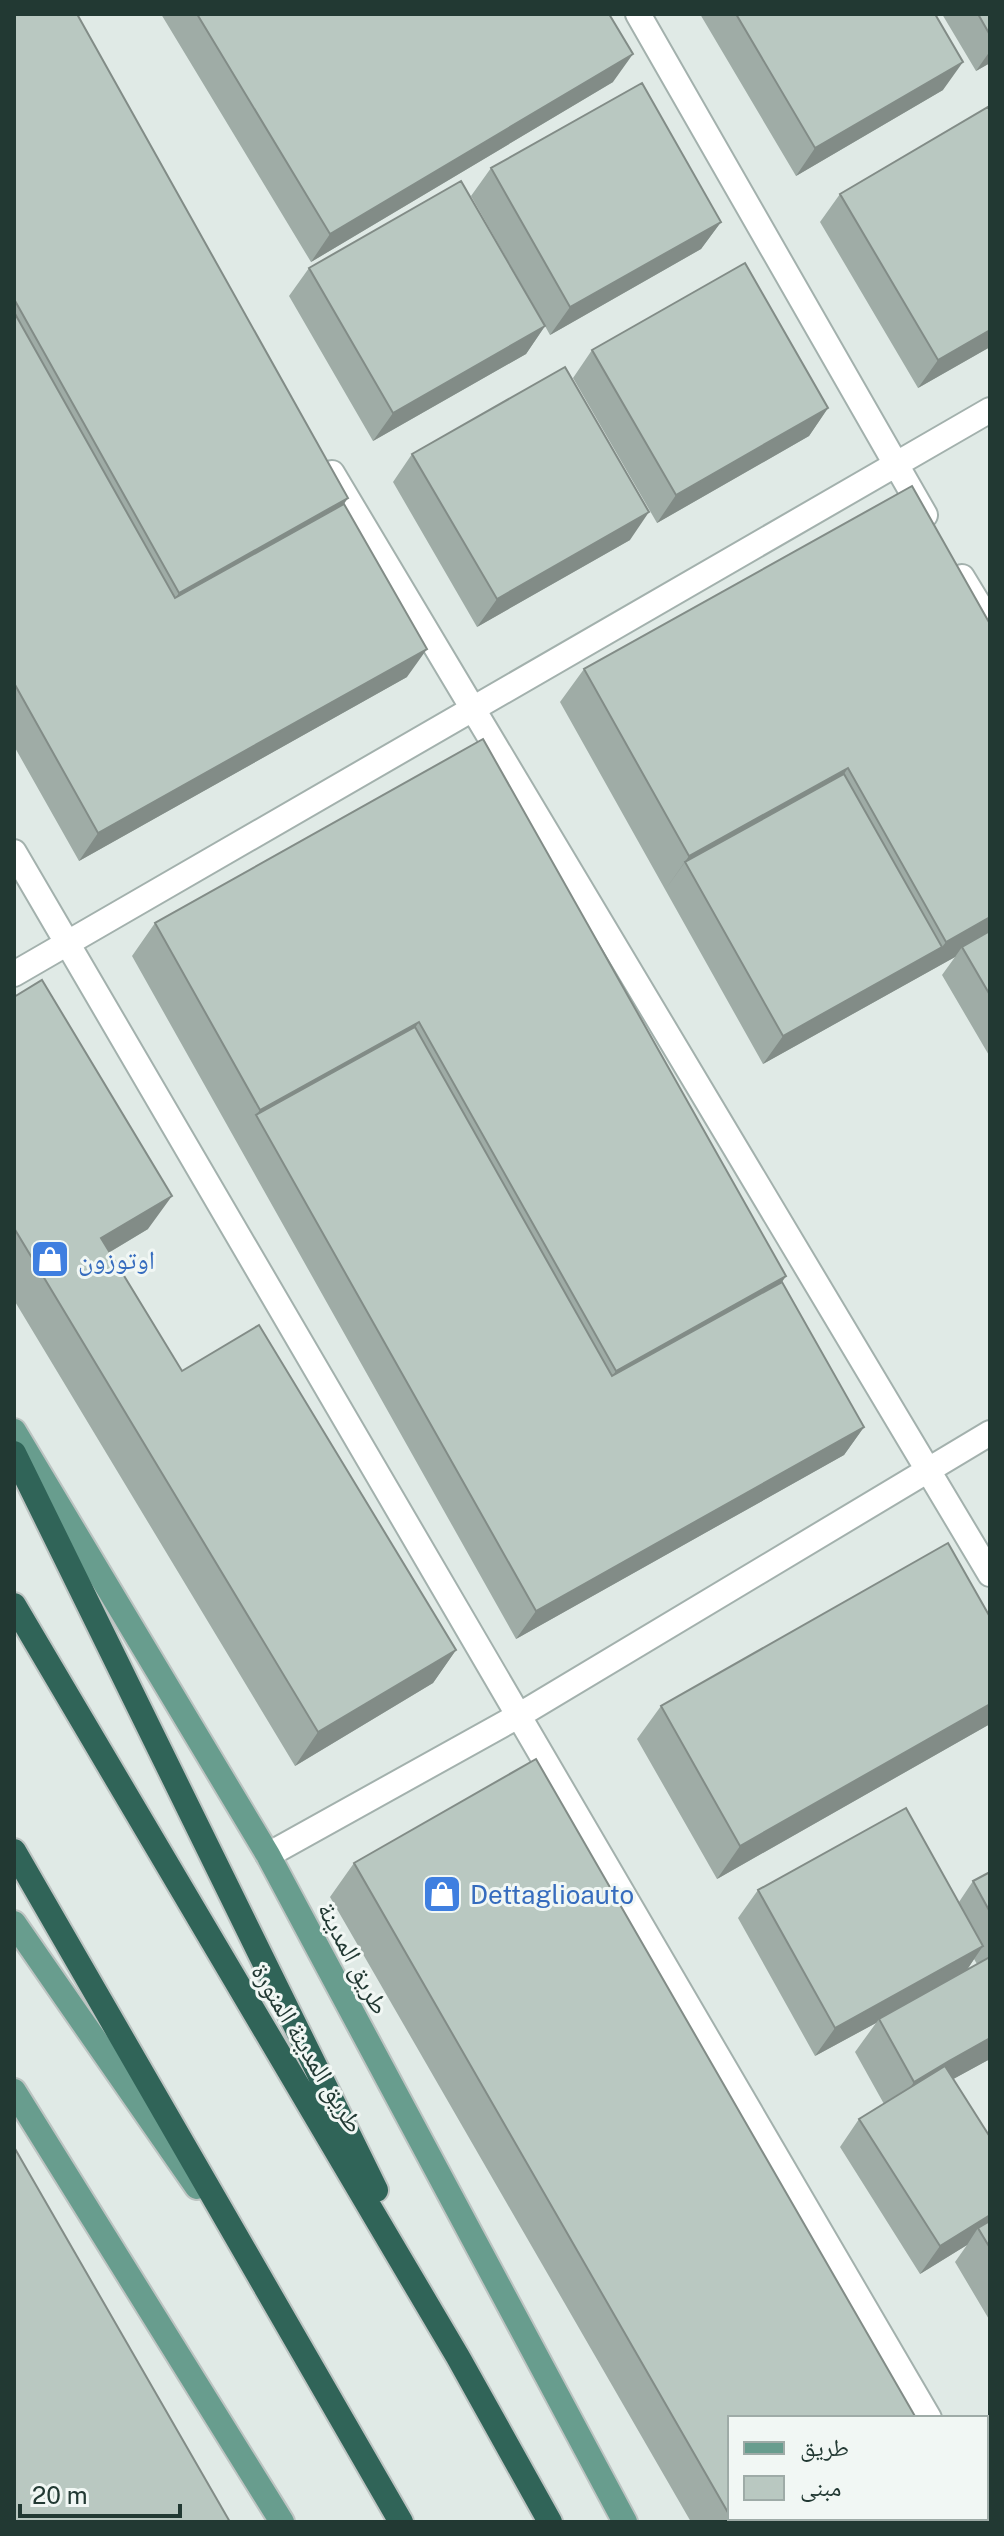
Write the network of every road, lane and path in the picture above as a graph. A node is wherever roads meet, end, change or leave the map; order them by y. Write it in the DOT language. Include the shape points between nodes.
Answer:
graph roads {
  1 [pos="638,14"];
  2 [pos="990,410"];
  3 [pos="319,450"];
  4 [pos="895,465"];
  5 [pos="934,531"];
  6 [pos="950,557"];
  7 [pos="990,623"];
  8 [pos="473,709"];
  9 [pos="14,852"];
  10 [pos="68,944"];
  11 [pos="14,974"];
  12 [pos="14,1431"];
  13 [pos="990,1433"];
  14 [pos="14,1453"];
  15 [pos="928,1470"];
  16 [pos="990,1574"];
  17 [pos="14,1605"];
  18 [pos="518,1716"];
  19 [pos="14,1851"];
  20 [pos="268,1855"];
  21 [pos="14,1923"];
  22 [pos="14,2091"];
  23 [pos="253,2267"];
  24 [pos="458,2357"];
  25 [pos="928,2416"];
  26 [pos="282,2522"];
  27 [pos="401,2522"];
  28 [pos="550,2522"];
  29 [pos="625,2522"];
  1 -- 4 [label="street"];
  2 -- 4 [label="street"];
  3 -- 8 [label="street"];
  4 -- 5 [label="street"];
  4 -- 8 [label="street"];
  6 -- 7 [label="street"];
  8 -- 10 [label="street"];
  8 -- 15 [label="street"];
  9 -- 10 [label="street"];
  10 -- 11 [label="street"];
  10 -- 18 [label="street"];
  12 -- 20 [label="main road, طريق المدينة"];
  13 -- 15 [label="street"];
  14 -- 24 [label="highway"];
  15 -- 16 [label="street"];
  15 -- 18 [label="street"];
  17 -- 24 [label="highway, طريق المدينة المنورة"];
  18 -- 20 [label="street"];
  18 -- 25 [label="street"];
  19 -- 23 [label="highway"];
  20 -- 29 [label="main road, طريق المدينة"];
  21 -- 23 [label="main road"];
  22 -- 26 [label="main road"];
  23 -- 27 [label="highway"];
  24 -- 28 [label="highway, طريق المدينة المنورة"];
}
